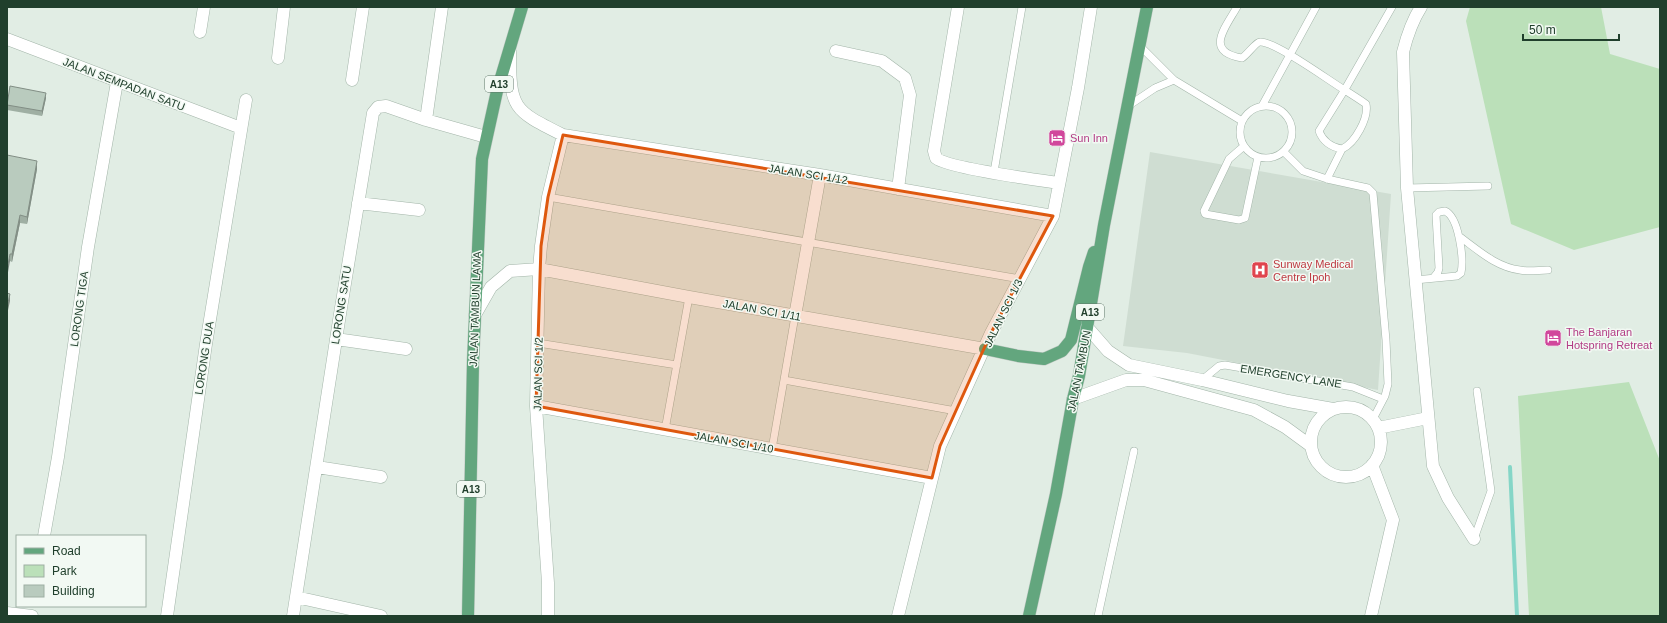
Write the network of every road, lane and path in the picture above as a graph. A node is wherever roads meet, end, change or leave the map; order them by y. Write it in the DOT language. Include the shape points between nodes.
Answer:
graph roads {
  1 [pos="204,7"];
  2 [pos="284,7"];
  3 [pos="363,7"];
  4 [pos="442,7"];
  5 [pos="522,7"];
  6 [pos="958,7"];
  7 [pos="1022,7"];
  8 [pos="1090,7"];
  9 [pos="1147,7"];
  10 [pos="1237,7"];
  11 [pos="1307,7"];
  12 [pos="1392,7"];
  13 [pos="1421,7"];
  14 [pos="1315,9"];
  15 [pos="200,32"];
  16 [pos="7,39"];
  17 [pos="1140,46"];
  18 [pos="510,47"];
  19 [pos="836,51"];
  20 [pos="1290,55"];
  21 [pos="278,58"];
  22 [pos="352,80"];
  23 [pos="1174,80"];
  24 [pos="117,82"];
  25 [pos="1344,90"];
  26 [pos="246,100"];
  27 [pos="1128,106"];
  28 [pos="1262,106"];
  29 [pos="426,120"];
  30 [pos="1242,121"];
  31 [pos="241,128"];
  32 [pos="563,135"];
  33 [pos="486,137"];
  34 [pos="1244,146"];
  35 [pos="1342,149"];
  36 [pos="1284,152"];
  37 [pos="1258,157"];
  38 [pos="994,172"];
  39 [pos="820,175"];
  40 [pos="1327,179"];
  41 [pos="1059,184"];
  42 [pos="1488,186"];
  43 [pos="1407,188"];
  44 [pos="898,189"];
  45 [pos="548,197"];
  46 [pos="358,203"];
  47 [pos="419,210"];
  48 [pos="1053,216"];
  49 [pos="1104,225"];
  50 [pos="1460,237"];
  51 [pos="808,243"];
  52 [pos="539,269"];
  53 [pos="1548,270"];
  54 [pos="1020,278"];
  55 [pos="1434,278"];
  56 [pos="1415,280"];
  57 [pos="690,298"];
  58 [pos="475,315"];
  59 [pos="795,316"];
  60 [pos="1087,327"];
  61 [pos="336,338"];
  62 [pos="538,343"];
  63 [pos="985,348"];
  64 [pos="406,349"];
  65 [pos="677,365"];
  66 [pos="784,380"];
  67 [pos="1202,380"];
  68 [pos="1477,391"];
  69 [pos="1073,399"];
  70 [pos="1383,399"];
  71 [pos="536,406"];
  72 [pos="1333,409"];
  73 [pos="956,411"];
  74 [pos="1428,418"];
  75 [pos="1376,423"];
  76 [pos="665,430"];
  77 [pos="1311,446"];
  78 [pos="772,449"];
  79 [pos="1134,451"];
  80 [pos="1372,465"];
  81 [pos="317,467"];
  82 [pos="382,477"];
  83 [pos="932,478"];
  84 [pos="44,535"];
  85 [pos="1474,539"];
  86 [pos="296,597"];
  87 [pos="7,613"];
  88 [pos="32,616"];
  89 [pos="167,616"];
  90 [pos="293,616"];
  91 [pos="380,616"];
  92 [pos="468,616"];
  93 [pos="548,616"];
  94 [pos="898,616"];
  95 [pos="1029,616"];
  96 [pos="1098,616"];
  97 [pos="1371,616"];
  1 -- 15 [label="street"];
  2 -- 21 [label="street"];
  3 -- 22 [label="street"];
  4 -- 29 [label="street"];
  5 -- 18 [label="main road, JALAN TAMBUN LAMA / A13"];
  6 -- 38 [label="street" via="934,154 939,160 948,163"];
  7 -- 38 [label="lane"];
  8 -- 41 [label="street, JALAN SCI 1/3" via="1078,88"];
  9 -- 17 [label="main road, JALAN TAMBUN / A13"];
  10 -- 20 [label="lane" via="1223,32 1220,44 1222,49 1242,58 1259,42 1268,43"];
  11 -- 14 [label="lane"];
  12 -- 25 [label="lane"];
  13 -- 43 [label="street" via="1414,17 1403,52"];
  14 -- 20 [label="lane"];
  16 -- 24 [label="street, JALAN SEMPADAN SATU"];
  17 -- 23 [label="lane"];
  17 -- 27 [label="main road, JALAN TAMBUN / A13"];
  18 -- 32 [label="street, JALAN SCI 1/12" via="511,89 516,104 530,119"];
  18 -- 33 [label="main road, JALAN TAMBUN LAMA / A13"];
  19 -- 44 [label="street" via="882,61 905,78 910,95"];
  20 -- 25 [label="lane"];
  20 -- 28 [label="lane"];
  23 -- 27 [label="lane" via="1155,88"];
  23 -- 30 [label="lane"];
  24 -- 31 [label="street, JALAN SEMPADAN SATU"];
  24 -- 84 [label="street, LORONG TIGA" via="88,248"];
  25 -- 35 [label="lane" via="1319,131 1322,139 1333,147"];
  25 -- 35 [label="lane" via="1366,104 1368,111 1364,123 1348,146"];
  26 -- 31 [label="street, LORONG DUA"];
  27 -- 49 [label="main road, JALAN TAMBUN / A13"];
  28 -- 30 [label="lane" via="1250,111"];
  28 -- 36 [label="lane" via="1274,107 1285,114 1292,124 1292,137"];
  29 -- 33 [label="street, LORONG SATU"];
  29 -- 46 [label="street, LORONG SATU" via="382,105 375,109"];
  30 -- 34 [label="lane" via="1240,134"];
  31 -- 89 [label="street, LORONG DUA" via="206,344"];
  32 -- 39 [label="street, JALAN SCI 1/12"];
  32 -- 45 [label="street, JALAN SCI 1/2"];
  33 -- 58 [label="main road, JALAN TAMBUN LAMA / A13" via="480,185"];
  34 -- 37 [label="lane" via="1247,151"];
  34 -- 37 [label="lane" via="1230,159 1204,211 1205,214 1239,220 1245,218"];
  35 -- 40 [label="lane"];
  36 -- 37 [label="lane" via="1271,158"];
  36 -- 40 [label="lane" via="1300,169"];
  38 -- 41 [label="street"];
  39 -- 44 [label="street, JALAN SCI 1/12"];
  39 -- 51 [label="street"];
  40 -- 70 [label="lane" via="1368,188 1373,193 1386,340 1388,384"];
  41 -- 48 [label="street, JALAN SCI 1/3"];
  42 -- 43 [label="lane"];
  43 -- 56 [label="street"];
  44 -- 48 [label="street, JALAN SCI 1/12"];
  45 -- 51 [label="lane"];
  45 -- 52 [label="street, JALAN SCI 1/2"];
  46 -- 47 [label="street"];
  46 -- 61 [label="street, LORONG SATU"];
  48 -- 54 [label="street, JALAN SCI 1/3"];
  49 -- 60 [label="main road, JALAN TAMBUN / A13"];
  49 -- 63 [label="main road" via="1089,267 1071,340 1062,351 1044,358 1018,356"];
  50 -- 53 [label="lane" via="1496,263 1506,267"];
  50 -- 55 [label="lane" via="1462,273 1457,276"];
  50 -- 55 [label="lane" via="1449,214 1445,211 1439,212 1435,219 1439,268"];
  51 -- 54 [label="lane"];
  51 -- 59 [label="street"];
  52 -- 57 [label="street, JALAN SCI 1/11"];
  52 -- 58 [label="street, JALAN SCI 1/11" via="510,271 491,287"];
  52 -- 62 [label="street, JALAN SCI 1/2"];
  54 -- 63 [label="street, JALAN SCI 1/3"];
  55 -- 56 [label="lane"];
  56 -- 74 [label="street"];
  57 -- 59 [label="street, JALAN SCI 1/11"];
  57 -- 65 [label="lane"];
  58 -- 92 [label="main road, JALAN TAMBUN LAMA / A13"];
  59 -- 63 [label="street, JALAN SCI 1/11"];
  59 -- 66 [label="lane"];
  60 -- 67 [label="street" via="1108,351 1129,365"];
  60 -- 69 [label="main road, JALAN TAMBUN / A13"];
  61 -- 64 [label="street"];
  61 -- 81 [label="street, LORONG SATU"];
  62 -- 65 [label="lane"];
  62 -- 71 [label="street, JALAN SCI 1/2"];
  63 -- 73 [label="street, JALAN SCI 1/3"];
  65 -- 76 [label="lane"];
  66 -- 73 [label="lane"];
  66 -- 78 [label="lane"];
  67 -- 70 [label="lane, EMERGENCY LANE" via="1219,366 1225,365 1353,387"];
  67 -- 72 [label="street"];
  68 -- 85 [label="lane" via="1491,491"];
  69 -- 77 [label="street" via="1126,380 1144,380 1254,410 1285,427"];
  69 -- 95 [label="main road, JALAN TAMBUN / A13" via="1058,486"];
  70 -- 75 [label="lane"];
  71 -- 76 [label="street, JALAN SCI 1/10"];
  71 -- 93 [label="street, JALAN SCI 1/2"];
  72 -- 75 [label="street" via="1354,408 1365,412"];
  72 -- 77 [label="street" via="1316,423 1311,434"];
  73 -- 83 [label="street, JALAN SCI 1/3" via="940,446"];
  74 -- 75 [label="street"];
  74 -- 85 [label="street" via="1433,466 1448,498"];
  75 -- 80 [label="street" via="1381,437 1381,447"];
  76 -- 78 [label="street, JALAN SCI 1/10"];
  77 -- 80 [label="street" via="1314,457 1330,473 1352,476"];
  78 -- 83 [label="street, JALAN SCI 1/10"];
  79 -- 96 [label="lane"];
  80 -- 97 [label="street" via="1393,520"];
  81 -- 82 [label="street"];
  81 -- 86 [label="street, LORONG SATU"];
  83 -- 94 [label="street, JALAN SCI 1/3"];
  86 -- 90 [label="street, LORONG SATU"];
  86 -- 91 [label="street"];
  87 -- 88 [label="street"];
}
